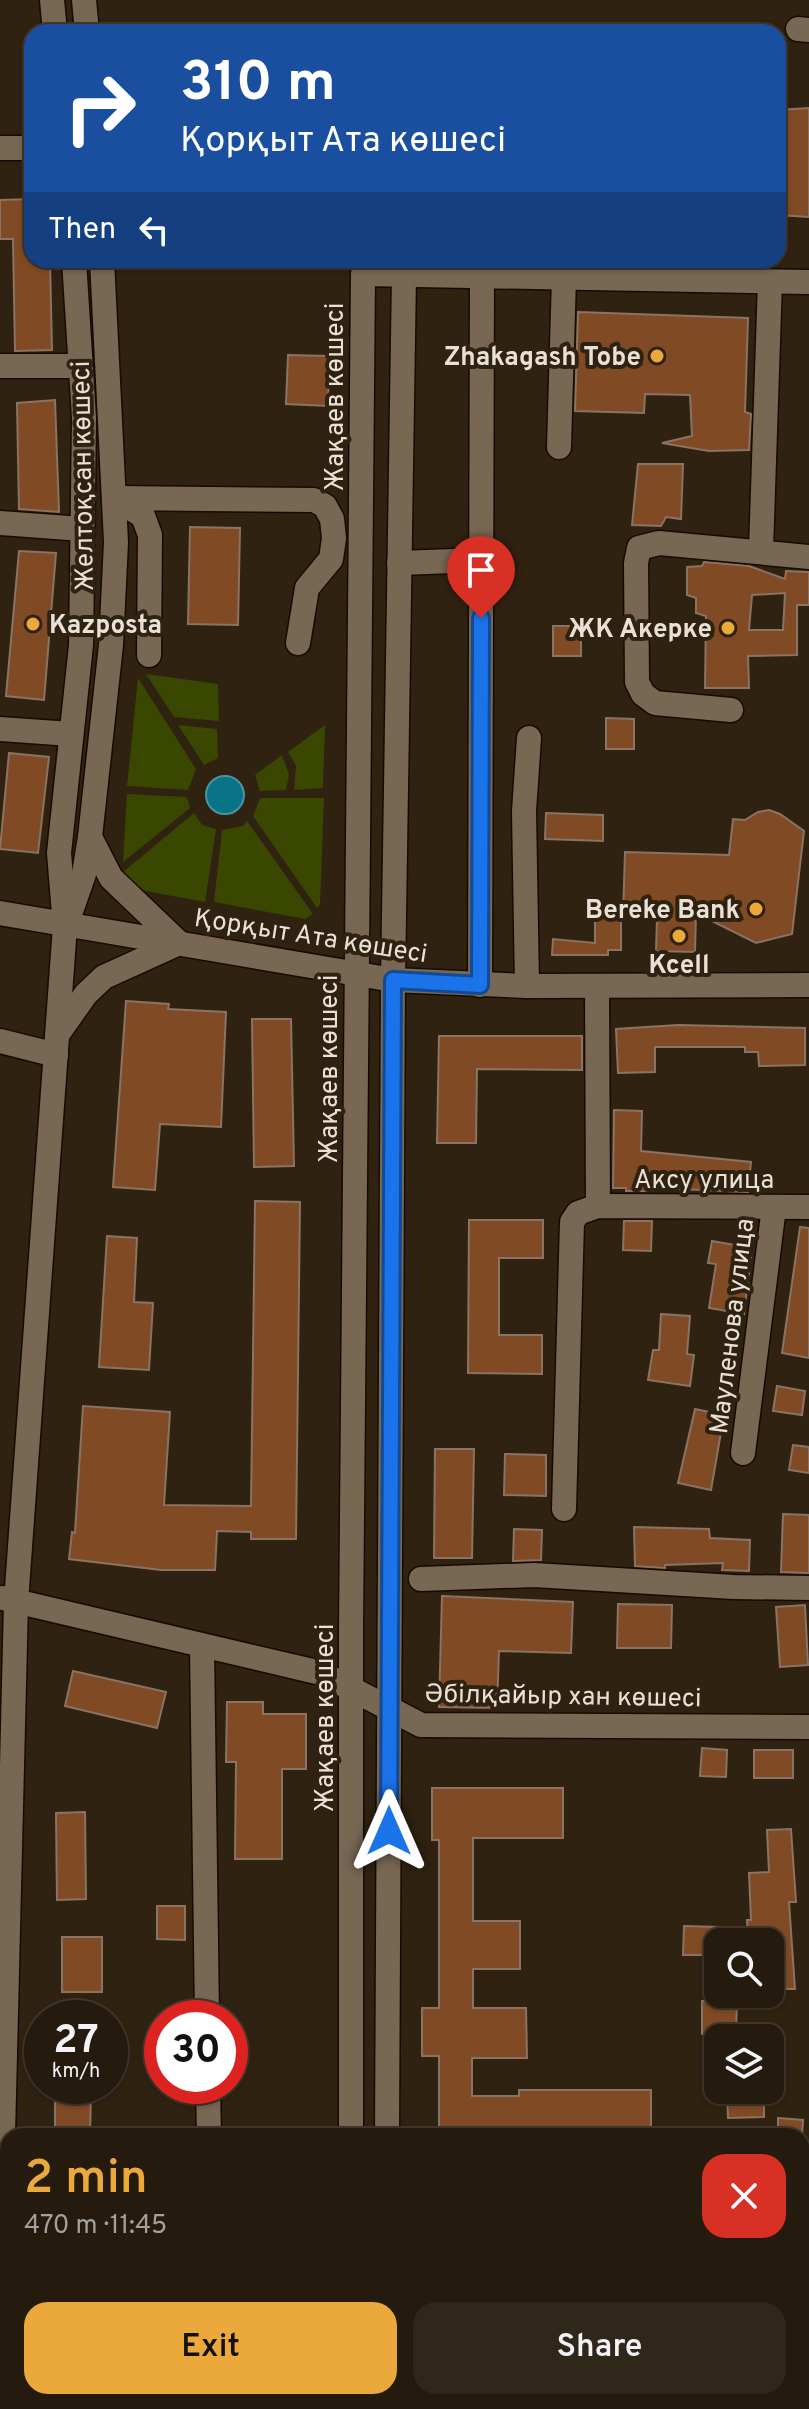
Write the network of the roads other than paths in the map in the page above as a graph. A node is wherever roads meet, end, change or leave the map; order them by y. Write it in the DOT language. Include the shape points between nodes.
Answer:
graph roads {
  1 [pos="52,0"];
  2 [pos="84,0"];
  3 [pos="54,24"];
  4 [pos="86,24"];
  5 [pos="0,148"];
  6 [pos="24,148"];
  7 [pos="75,268"];
  8 [pos="102,268"];
  9 [pos="404,275"];
  10 [pos="482,275"];
  11 [pos="564,277"];
  12 [pos="770,282"];
  13 [pos="809,282"];
  14 [pos="0,366"];
  15 [pos="81,366"];
  16 [pos="362,398"];
  17 [pos="402,398"];
  18 [pos="559,447"];
  19 [pos="114,498"];
  20 [pos="0,523"];
  21 [pos="82,529"];
  22 [pos="761,550"];
  23 [pos="809,557"];
  24 [pos="481,560"];
  25 [pos="399,563"];
  26 [pos="298,643"];
  27 [pos="149,655"];
  28 [pos="731,710"];
  29 [pos="0,729"];
  30 [pos="71,734"];
  31 [pos="529,738"];
  32 [pos="90,837"];
  33 [pos="0,913"];
  34 [pos="65,926"];
  35 [pos="179,943"];
  36 [pos="357,976"];
  37 [pos="393,980"];
  38 [pos="480,985"];
  39 [pos="809,985"];
  40 [pos="527,986"];
  41 [pos="597,986"];
  42 [pos="0,1041"];
  43 [pos="56,1045"];
  44 [pos="598,1206"];
  45 [pos="774,1207"];
  46 [pos="809,1207"];
  47 [pos="743,1453"];
  48 [pos="564,1509"];
  49 [pos="421,1579"];
  50 [pos="809,1588"];
  51 [pos="8,1600"];
  52 [pos="202,1646"];
  53 [pos="352,1689"];
  54 [pos="390,1709"];
  55 [pos="809,1727"];
  56 [pos="5,1871"];
  57 [pos="207,2000"];
  58 [pos="208,2104"];
  59 [pos="2,2128"];
  60 [pos="209,2128"];
  61 [pos="351,2128"];
  62 [pos="387,2128"];
  1 -- 3 [label="street"];
  2 -- 4 [label="street"];
  5 -- 6 [label="street"];
  7 -- 15 [label="street, Желтоқсан көшесі"];
  8 -- 19 [label="street, Желтоқсан көшесі"];
  9 -- 10 [label="street"];
  9 -- 16 [label="street, Жақаев көшесі" via="363,274"];
  9 -- 17 [label="street"];
  10 -- 11 [label="street"];
  10 -- 24 [label="street"];
  11 -- 12 [label="street"];
  11 -- 18 [label="street"];
  12 -- 13 [label="street"];
  12 -- 22 [label="street"];
  14 -- 15 [label="street"];
  15 -- 21 [label="street, Желтоқсан көшесі"];
  16 -- 17 [label="street"];
  16 -- 36 [label="street, Жақаев көшесі"];
  17 -- 25 [label="street"];
  19 -- 26 [label="street" via="314,500 325,506 332,519 331,559 307,588"];
  19 -- 27 [label="street" via="143,516 150,535"];
  19 -- 32 [label="street, Желтоқсан көшесі" via="111,645"];
  20 -- 21 [label="street"];
  21 -- 30 [label="street, Желтоқсан көшесі" via="81,645"];
  22 -- 23 [label="street"];
  22 -- 28 [label="street" via="659,543 639,548 636,563 637,682 643,694 655,703"];
  24 -- 25 [label="street"];
  24 -- 38 [label="street"];
  25 -- 37 [label="street"];
  29 -- 30 [label="street"];
  30 -- 34 [label="street, Желтоқсан көшесі" via="59,853"];
  31 -- 40 [label="street" via="524,811"];
  32 -- 34 [label="street, Желтоқсан көшесі" via="84,874"];
  32 -- 35 [label="street" via="111,878"];
  33 -- 34 [label="street, Қорқыт Ата көшесі"];
  34 -- 35 [label="street, Қорқыт Ата көшесі"];
  34 -- 43 [label="street, Желтоқсан көшесі"];
  35 -- 36 [label="street, Қорқыт Ата көшесі"];
  35 -- 43 [label="street" via="104,977 86,994"];
  36 -- 37 [label="street, Қорқыт Ата көшесі"];
  36 -- 53 [label="street, Жақаев көшесі"];
  37 -- 38 [label="street, Қорқыт Ата көшесі"];
  37 -- 54 [label="street"];
  38 -- 40 [label="street, Қорқыт Ата көшесі"];
  39 -- 41 [label="street, Қорқыт Ата көшесі"];
  40 -- 41 [label="street, Қорқыт Ата көшесі"];
  41 -- 44 [label="street"];
  42 -- 43 [label="street"];
  43 -- 51 [label="street, Желтоқсан көшесі"];
  44 -- 45 [label="street, Аксу улица"];
  44 -- 48 [label="street" via="578,1213 572,1222"];
  45 -- 46 [label="street, Аксу улица"];
  45 -- 47 [label="street, Мауленова улица"];
  49 -- 50 [label="street" via="534,1575"];
  51 -- 52 [label="street, Әбілқайыр хан көшесі"];
  51 -- 56 [label="street, Желтоқсан көшесі"];
  52 -- 53 [label="street, Әбілқайыр хан көшесі" via="321,1673"];
  52 -- 57 [label="street"];
  53 -- 54 [label="street, Әбілқайыр хан көшесі"];
  53 -- 61 [label="street, Жақаев көшесі"];
  54 -- 55 [label="street, Әбілқайыр хан көшесі" via="421,1725"];
  54 -- 62 [label="street"];
  56 -- 59 [label="street, Желтоқсан көшесі"];
  58 -- 60 [label="street"];
}
